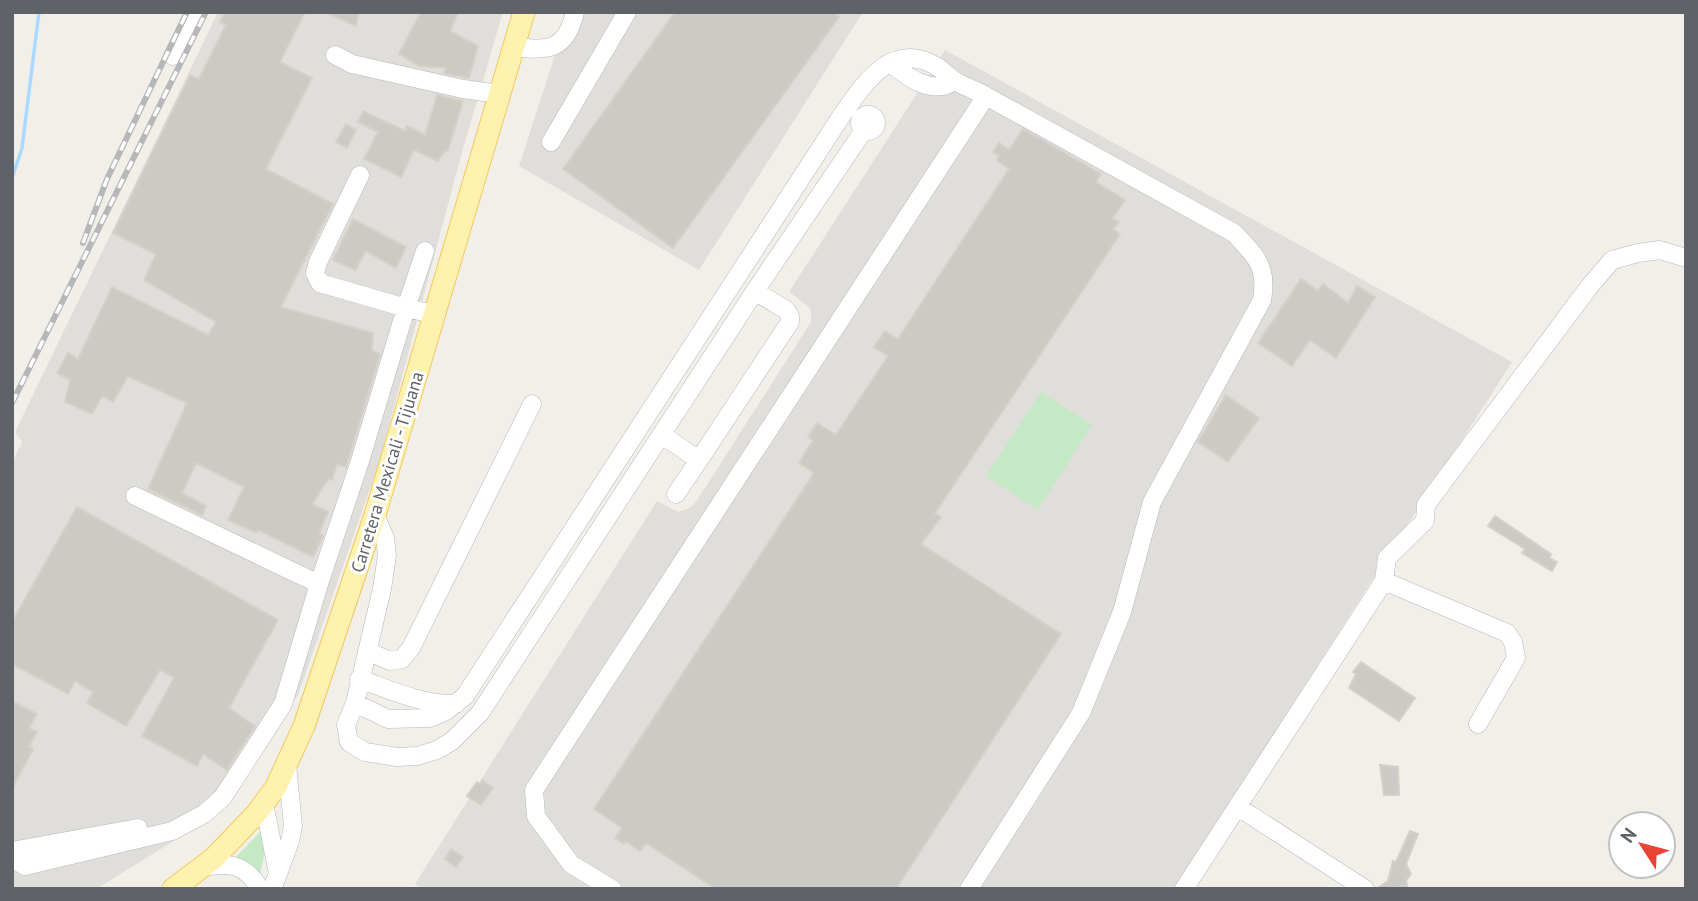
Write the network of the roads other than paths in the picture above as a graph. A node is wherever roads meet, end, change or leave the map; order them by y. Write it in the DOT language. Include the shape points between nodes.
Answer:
graph roads {
  1 [pos="195,12"];
  2 [pos="524,12"];
  3 [pos="575,12"];
  4 [pos="627,12"];
  5 [pos="513,47"];
  6 [pos="335,55"];
  7 [pos="173,57"];
  8 [pos="499,94"];
  9 [pos="986,96"];
  10 [pos="863,130"];
  11 [pos="551,142"];
  12 [pos="360,175"];
  13 [pos="425,251"];
  14 [pos="1686,258"];
  15 [pos="755,291"];
  16 [pos="406,308"];
  17 [pos="433,314"];
  18 [pos="532,404"];
  19 [pos="662,435"];
  20 [pos="699,460"];
  21 [pos="360,461"];
  22 [pos="389,469"];
  23 [pos="677,494"];
  24 [pos="135,496"];
  25 [pos="375,515"];
  26 [pos="1384,581"];
  27 [pos="319,584"];
  28 [pos="367,651"];
  29 [pos="359,679"];
  30 [pos="355,704"];
  31 [pos="456,704"];
  32 [pos="1478,723"];
  33 [pos="287,765"];
  34 [pos="264,803"];
  35 [pos="1238,807"];
  36 [pos="12,856"];
  37 [pos="203,867"];
  38 [pos="275,881"];
  39 [pos="173,889"];
  40 [pos="260,889"];
  41 [pos="612,889"];
  42 [pos="969,889"];
  43 [pos="1184,889"];
  44 [pos="1365,889"];
  1 -- 7 [label="lane"];
  2 -- 5 [label="main road, Carretera Mexicali - Tijuana"];
  3 -- 5 [label="lane" via="566,36 555,47"];
  4 -- 11 [label="lane"];
  5 -- 8 [label="main road, Carretera Mexicali - Tijuana"];
  6 -- 8 [label="lane" via="352,64"];
  8 -- 17 [label="main road, Carretera Mexicali - Tijuana"];
  9 -- 31 [label="lane" via="954,81 934,87 890,63 873,73"];
  9 -- 41 [label="lane" via="534,790 536,816 571,864"];
  9 -- 42 [label="lane" via="1234,233 1252,251 1266,281 1262,300 1152,502 1122,612 1081,713"];
  10 -- 15 [label="lane"];
  12 -- 16 [label="lane" via="315,273 320,283"];
  13 -- 16 [label="lane"];
  14 -- 26 [label="lane" via="1660,250 1612,260 1426,505 1424,521 1387,558"];
  15 -- 19 [label="lane"];
  15 -- 20 [label="lane" via="786,310 790,322"];
  16 -- 17 [label="lane"];
  16 -- 21 [label="lane"];
  17 -- 22 [label="main road, Carretera Mexicali - Tijuana"];
  18 -- 28 [label="lane" via="411,648 402,659 390,661"];
  19 -- 20 [label="lane"];
  19 -- 30 [label="lane" via="500,685 466,729 444,745 417,755 365,752 355,748 346,735"];
  20 -- 23 [label="lane"];
  21 -- 22 [label="lane"];
  21 -- 27 [label="lane"];
  22 -- 25 [label="main road, Carretera Mexicali - Tijuana"];
  24 -- 27 [label="lane"];
  25 -- 28 [label="lane" via="387,555"];
  25 -- 33 [label="main road, Carretera Mexicali - Tijuana" via="322,677"];
  26 -- 32 [label="lane" via="1507,633 1513,642 1516,658"];
  26 -- 35 [label="lane"];
  27 -- 36 [label="lane" via="283,704 223,797 204,814 172,831 24,866"];
  28 -- 29 [label="lane"];
  29 -- 30 [label="lane"];
  29 -- 31 [label="lane" via="414,698"];
  30 -- 31 [label="lane" via="388,719 430,718"];
  33 -- 34 [label="main road, Carretera Mexicali - Tijuana"];
  33 -- 38 [label="lane" via="293,826"];
  34 -- 37 [label="main road, Carretera Mexicali - Tijuana"];
  34 -- 38 [label="lane"];
  35 -- 43 [label="lane"];
  35 -- 44 [label="lane"];
  37 -- 39 [label="main road, Carretera Mexicali - Tijuana"];
  37 -- 40 [label="lane" via="235,866 249,874"];
}
